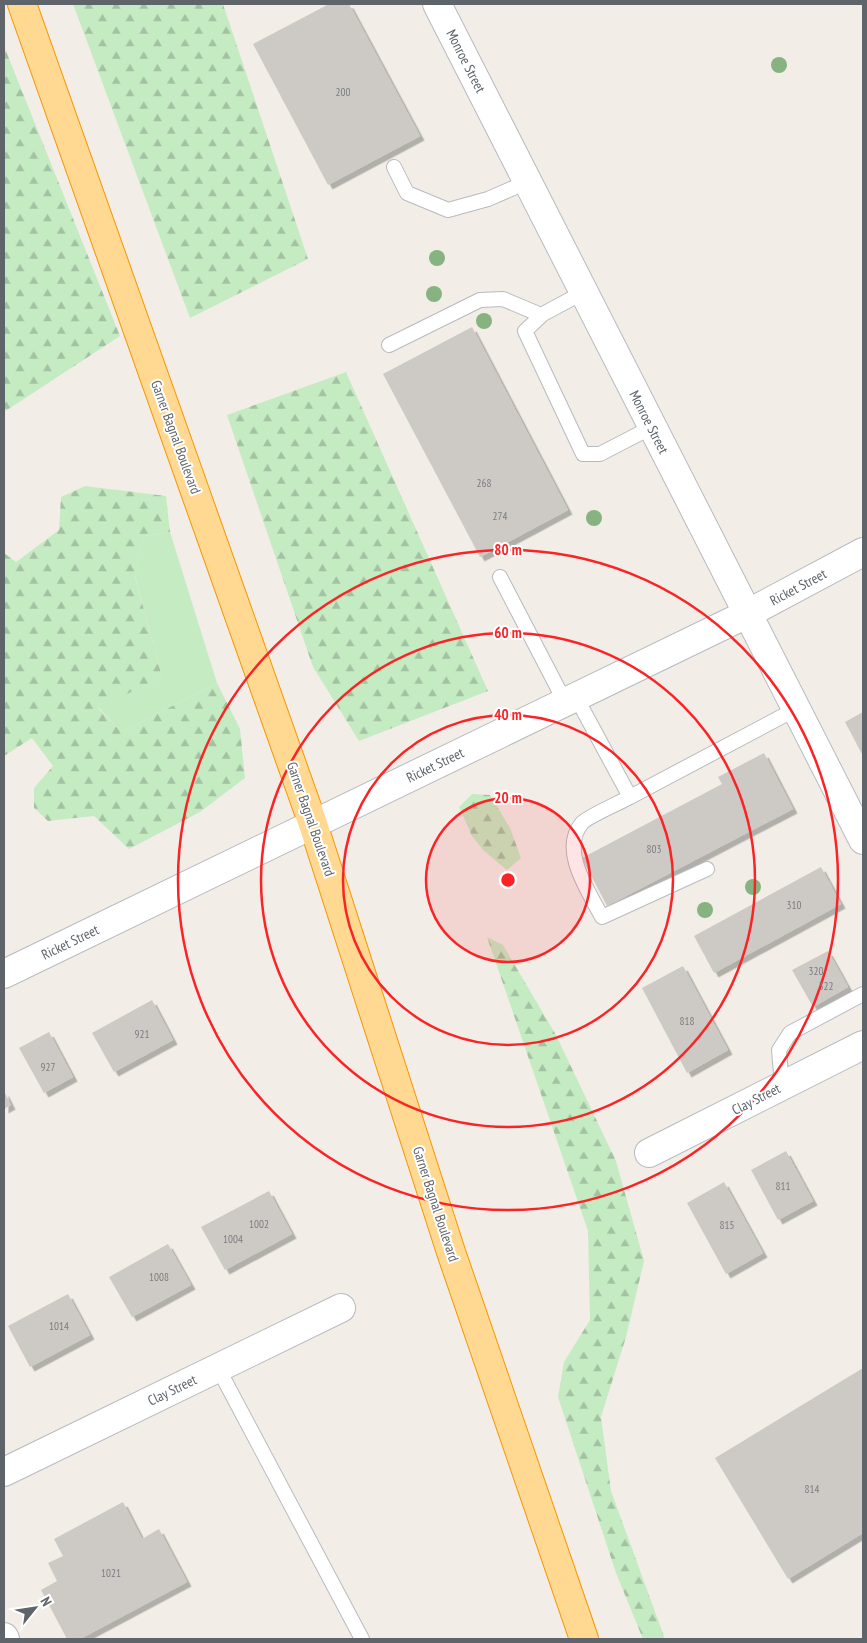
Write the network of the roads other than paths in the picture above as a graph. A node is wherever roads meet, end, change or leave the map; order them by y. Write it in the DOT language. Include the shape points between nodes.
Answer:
graph roads {
  1 [pos="22,4"];
  2 [pos="437,4"];
  3 [pos="394,167"];
  4 [pos="527,182"];
  5 [pos="584,292"];
  6 [pos="541,315"];
  7 [pos="389,345"];
  8 [pos="652,427"];
  9 [pos="863,552"];
  10 [pos="500,577"];
  11 [pos="747,614"];
  12 [pos="571,699"];
  13 [pos="796,709"];
  14 [pos="630,797"];
  15 [pos="313,824"];
  16 [pos="863,840"];
  17 [pos="707,869"];
  18 [pos="4,974"];
  19 [pos="863,994"];
  20 [pos="863,1045"];
  21 [pos="782,1086"];
  22 [pos="649,1153"];
  23 [pos="341,1308"];
  24 [pos="218,1368"];
  25 [pos="4,1472"];
  26 [pos="362,1639"];
  27 [pos="584,1639"];
  1 -- 15 [label="highway, Garner Bagnal Boulevard"];
  2 -- 4 [label="street, Monroe Street"];
  3 -- 4 [label="lane" via="406,193 448,210 488,199"];
  4 -- 5 [label="street, Monroe Street"];
  5 -- 6 [label="lane"];
  5 -- 8 [label="street, Monroe Street"];
  6 -- 7 [label="lane" via="503,299 480,300"];
  6 -- 8 [label="lane" via="525,331 583,454 600,454"];
  8 -- 11 [label="street, Monroe Street"];
  9 -- 11 [label="street, Ricket Street"];
  10 -- 12 [label="lane"];
  11 -- 12 [label="street, Ricket Street"];
  11 -- 13 [label="street, Monroe Street"];
  12 -- 14 [label="lane"];
  12 -- 15 [label="street, Ricket Street"];
  13 -- 14 [label="lane"];
  13 -- 16 [label="street, Monroe Street"];
  14 -- 17 [label="lane" via="582,823 573,840 575,865 602,917"];
  15 -- 18 [label="street, Ricket Street"];
  15 -- 27 [label="highway, Garner Bagnal Boulevard" via="451,1252"];
  19 -- 21 [label="lane" via="790,1033 778,1050"];
  20 -- 21 [label="street, Clay Street"];
  21 -- 22 [label="street, Clay Street"];
  23 -- 24 [label="street, Clay Street"];
  24 -- 25 [label="street, Clay Street"];
  24 -- 26 [label="lane"];
}
